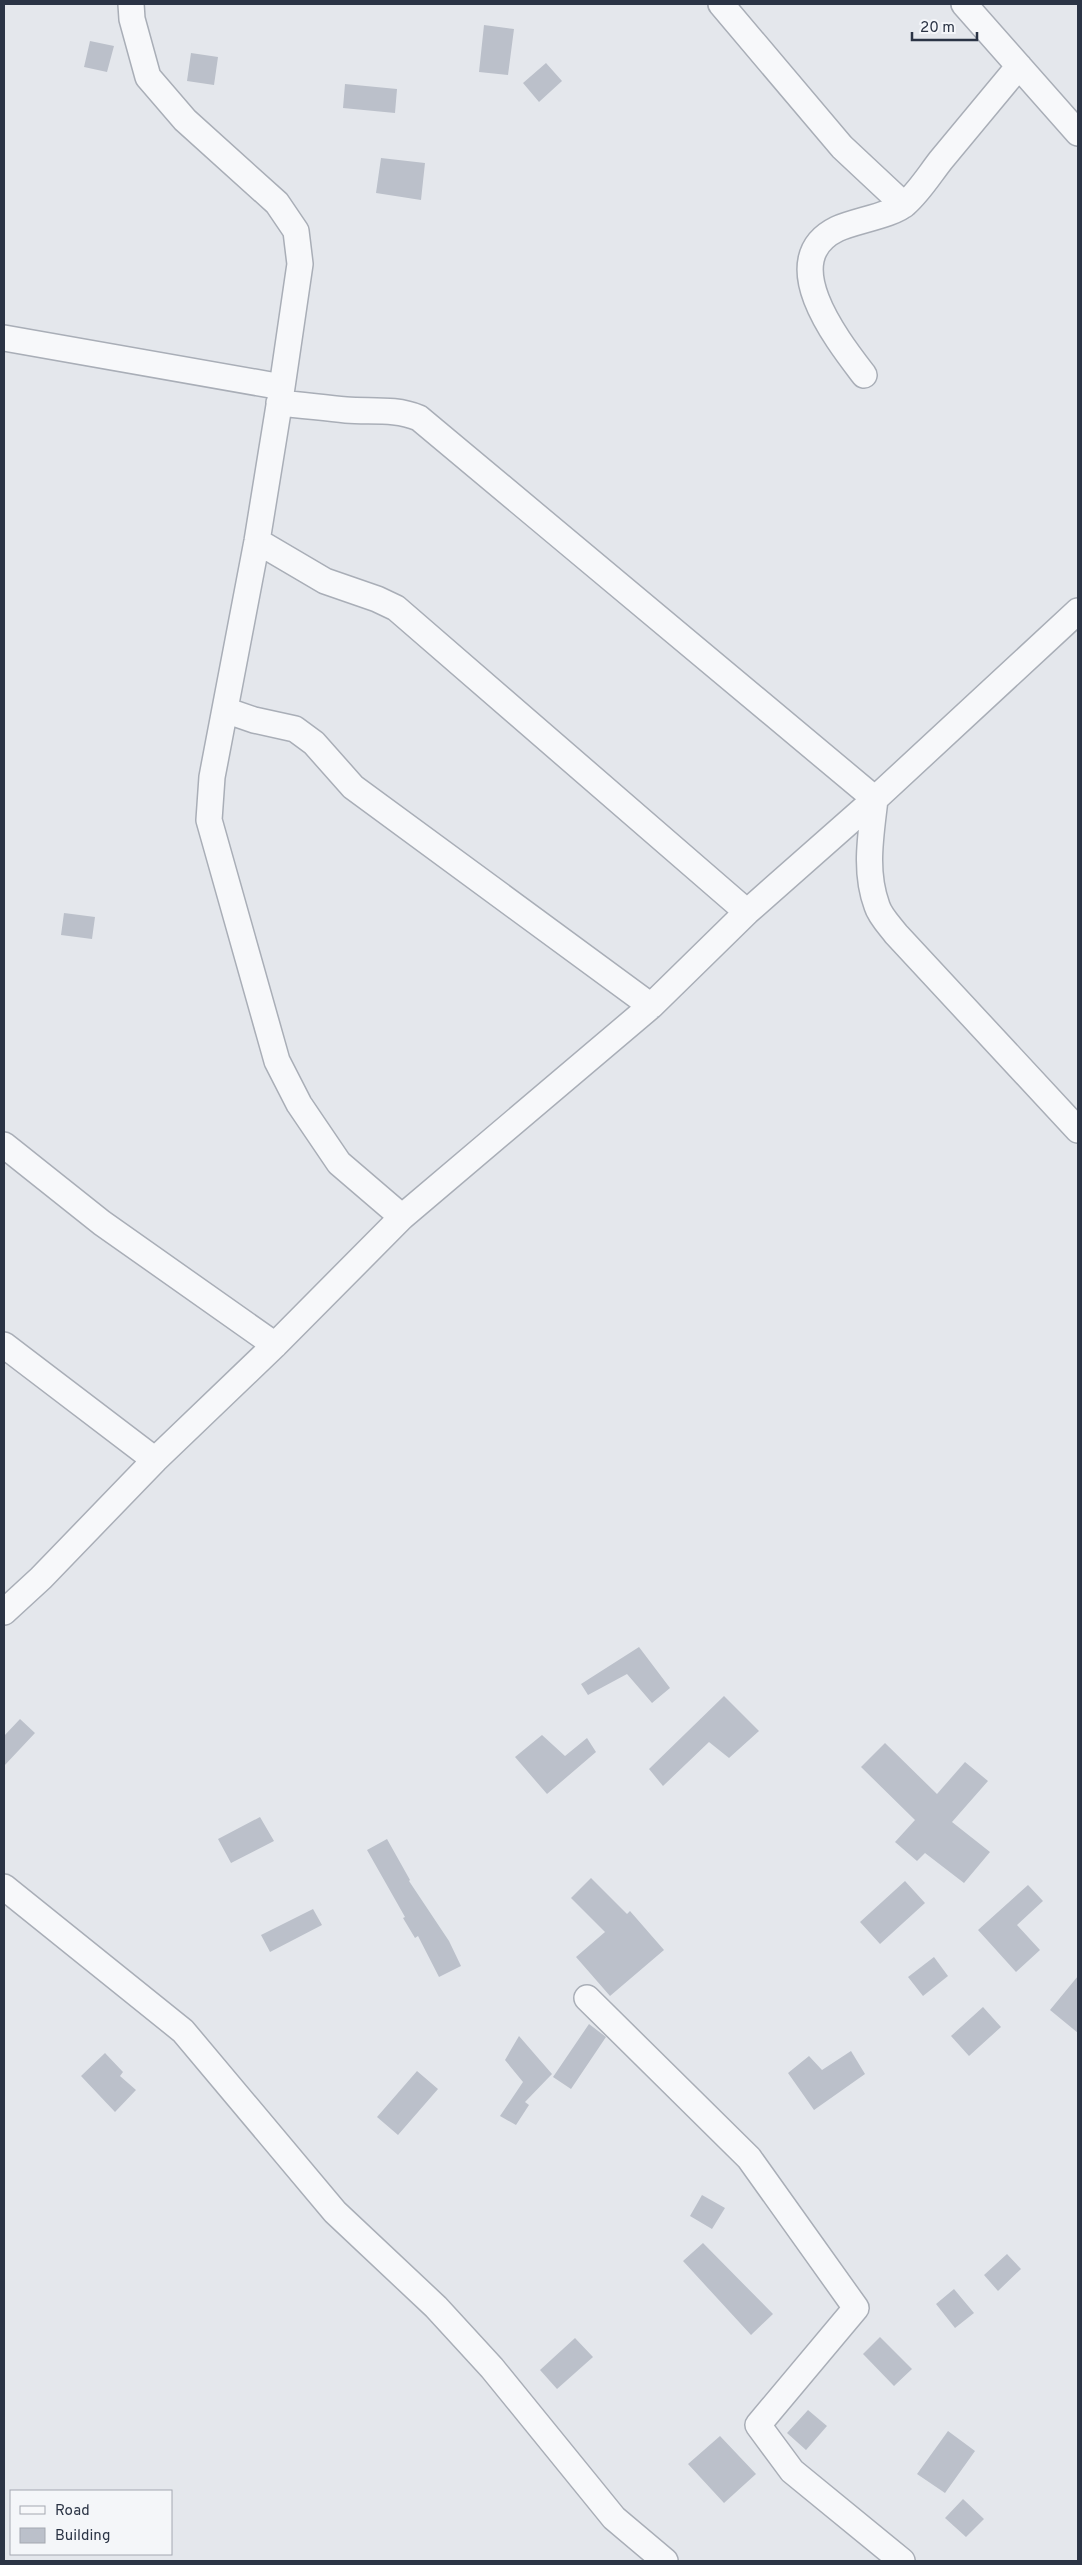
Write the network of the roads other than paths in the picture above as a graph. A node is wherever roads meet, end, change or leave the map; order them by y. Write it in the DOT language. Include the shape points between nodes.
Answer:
graph roads {
  1 [pos="131,4"];
  2 [pos="720,4"];
  3 [pos="964,4"];
  4 [pos="1019,66"];
  5 [pos="1078,132"];
  6 [pos="904,205"];
  7 [pos="4,338"];
  8 [pos="864,375"];
  9 [pos="281,395"];
  10 [pos="257,541"];
  11 [pos="1078,611"];
  12 [pos="225,710"];
  13 [pos="875,799"];
  14 [pos="747,912"];
  15 [pos="651,1006"];
  16 [pos="1078,1130"];
  17 [pos="4,1145"];
  18 [pos="402,1217"];
  19 [pos="4,1345"];
  20 [pos="275,1346"];
  21 [pos="155,1460"];
  22 [pos="4,1612"];
  23 [pos="4,1887"];
  24 [pos="587,1998"];
  25 [pos="665,2561"];
  26 [pos="902,2561"];
  1 -- 9 [label="street" via="148,77 185,120 276,203 296,231 300,264"];
  2 -- 6 [label="street" via="842,147"];
  3 -- 4 [label="street"];
  4 -- 5 [label="street"];
  4 -- 6 [label="street"];
  6 -- 8 [label="street" via="836,230 822,240 812,254 810,276 815,295 829,327"];
  7 -- 9 [label="street"];
  9 -- 10 [label="street"];
  9 -- 13 [label="street" via="347,410 389,411 419,418"];
  10 -- 12 [label="street"];
  10 -- 14 [label="street" via="325,581 396,608"];
  11 -- 13 [label="street"];
  12 -- 15 [label="street" via="295,729 308,738 353,787"];
  12 -- 18 [label="street" via="212,777 209,820 277,1061 299,1104 339,1163"];
  13 -- 14 [label="street"];
  13 -- 16 [label="street" via="868,850 877,907 896,934"];
  14 -- 15 [label="street"];
  15 -- 18 [label="street"];
  17 -- 20 [label="street" via="102,1223"];
  18 -- 20 [label="street"];
  19 -- 21 [label="street"];
  20 -- 21 [label="street"];
  21 -- 22 [label="street"];
  23 -- 25 [label="street" via="182,2031 335,2212 436,2307 492,2368 614,2518"];
  24 -- 26 [label="street" via="749,2158 856,2308 758,2425 792,2471"];
}
